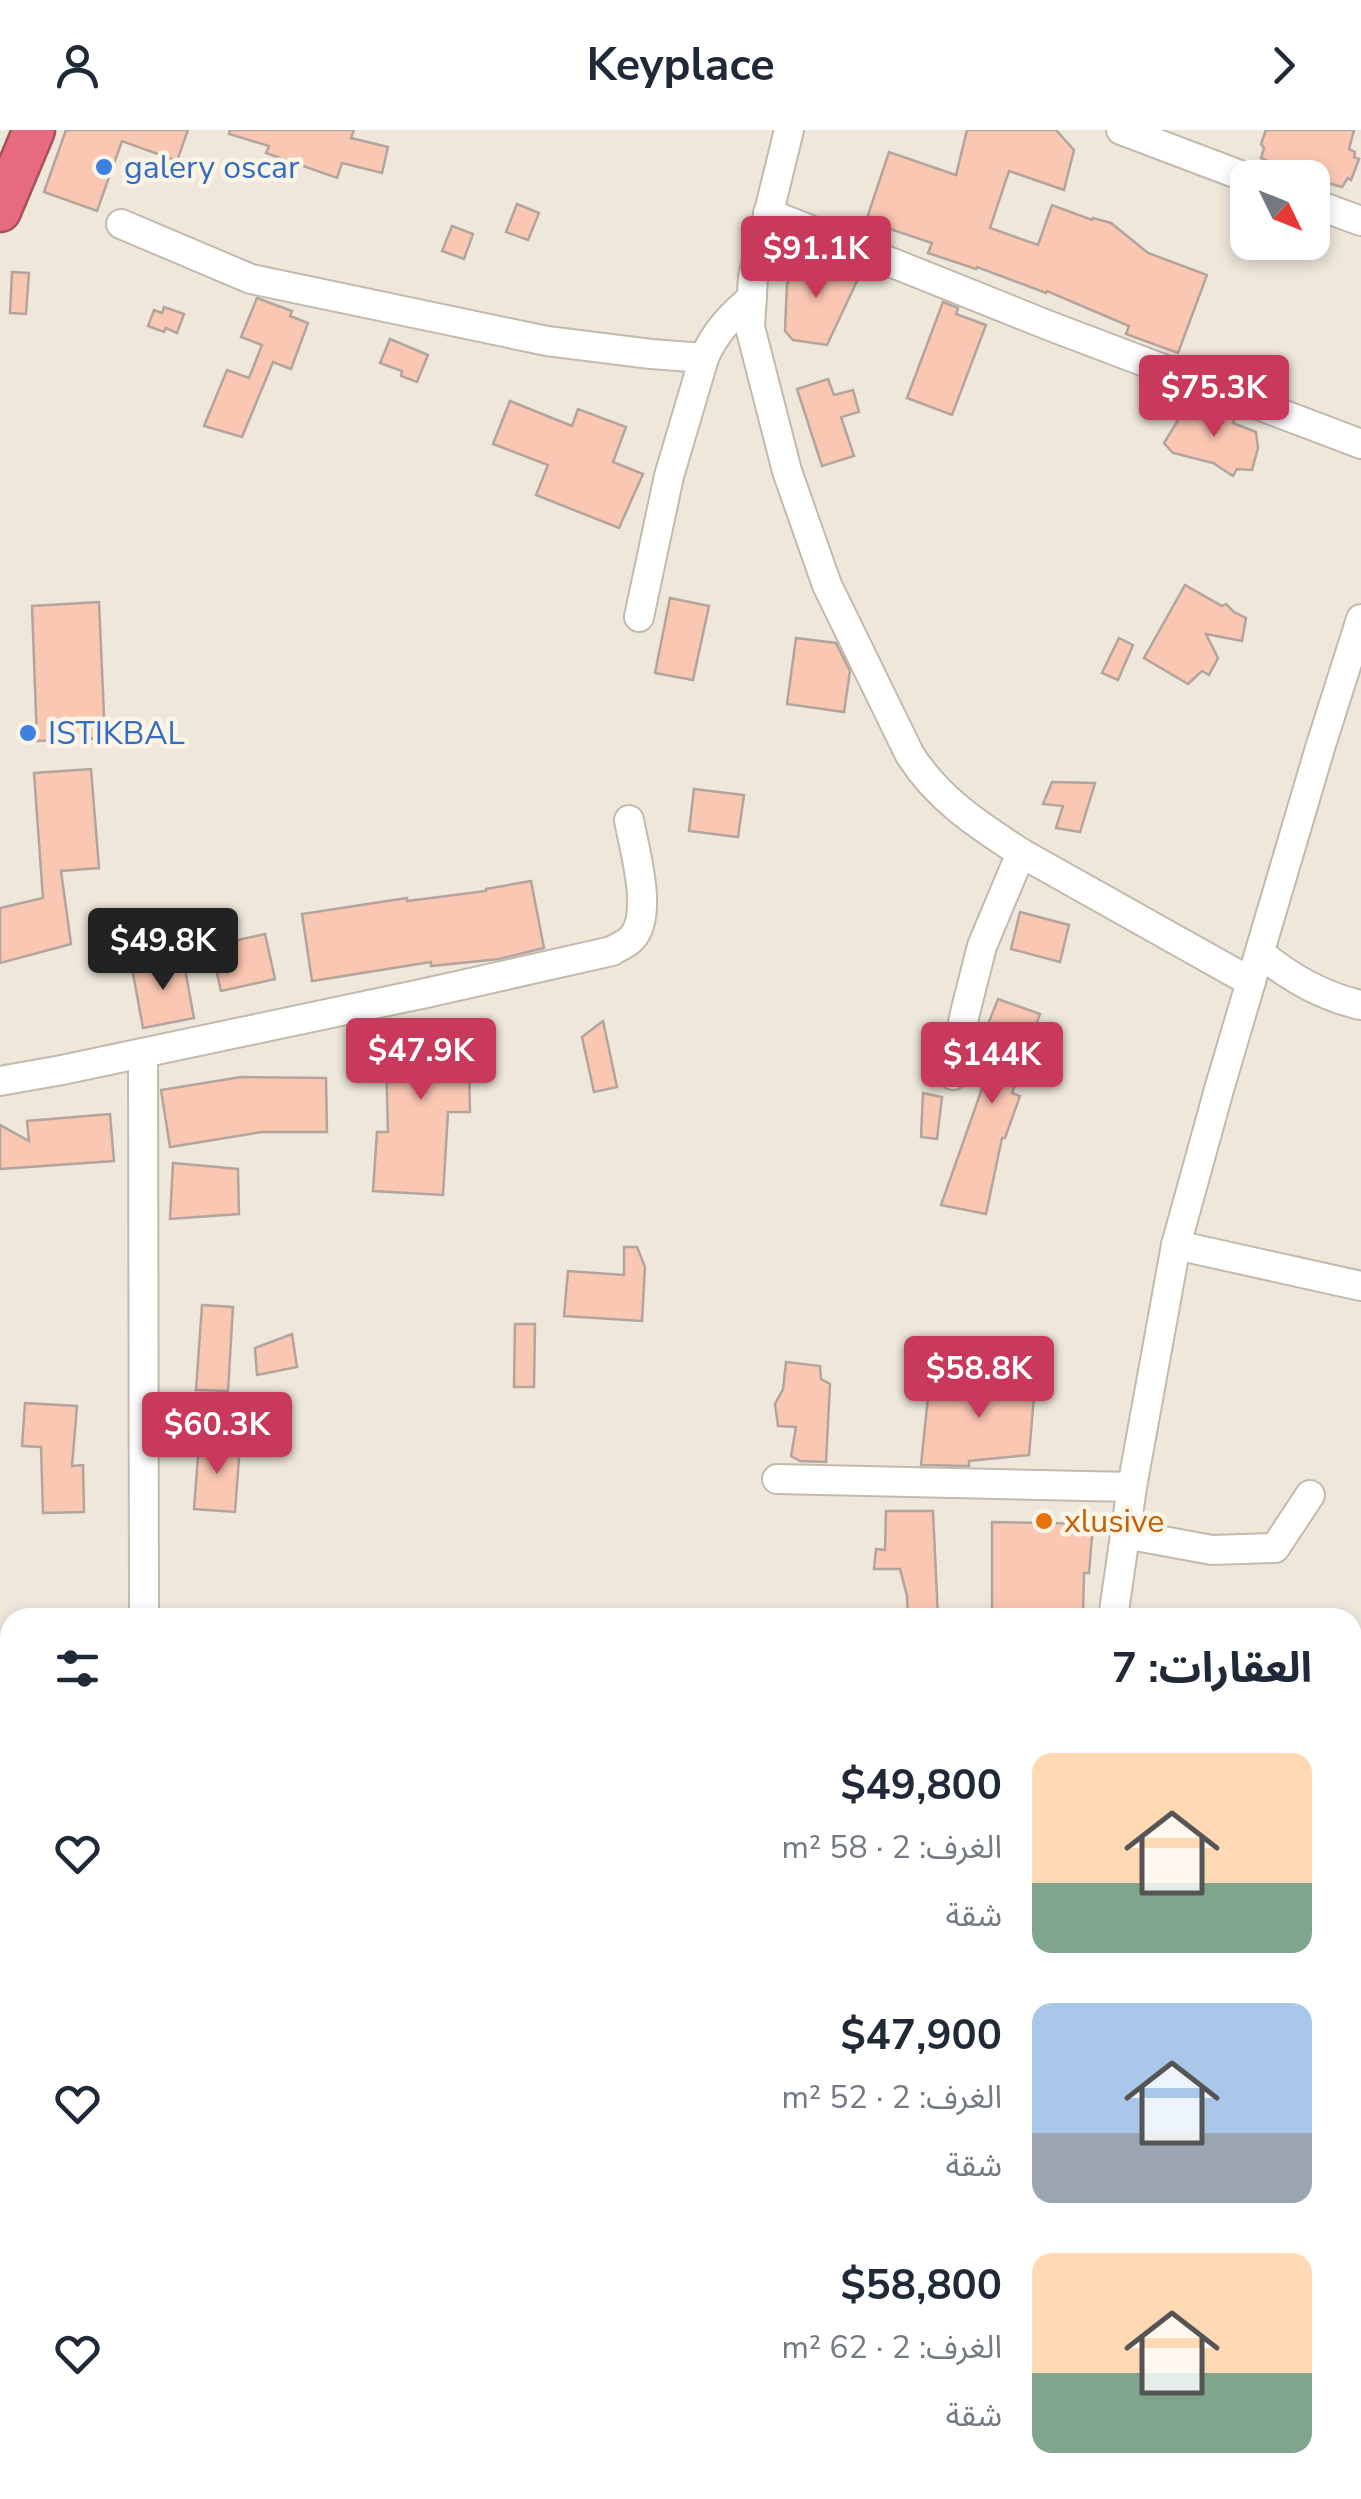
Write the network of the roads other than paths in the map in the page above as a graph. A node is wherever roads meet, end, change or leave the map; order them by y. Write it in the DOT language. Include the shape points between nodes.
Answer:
graph roads {
  1 [pos="34,130"];
  2 [pos="789,130"];
  3 [pos="1121,130"];
  4 [pos="1230,171"];
  5 [pos="1330,209"];
  6 [pos="0,212"];
  7 [pos="768,212"];
  8 [pos="1361,221"];
  9 [pos="121,224"];
  10 [pos="752,298"];
  11 [pos="704,358"];
  12 [pos="1361,444"];
  13 [pos="638,617"];
  14 [pos="1361,619"];
  15 [pos="629,820"];
  16 [pos="1021,853"];
  17 [pos="1260,953"];
  18 [pos="1251,982"];
  19 [pos="1361,1005"];
  20 [pos="143,1053"];
  21 [pos="953,1074"];
  22 [pos="0,1081"];
  23 [pos="1176,1245"];
  24 [pos="1361,1286"];
  25 [pos="777,1480"];
  26 [pos="1132,1487"];
  27 [pos="1310,1494"];
  28 [pos="1125,1534"];
  29 [pos="144,1608"];
  30 [pos="1114,1608"];
  1 -- 6 [label="highway"];
  2 -- 7 [label="street"];
  3 -- 4 [label="street"];
  5 -- 8 [label="street"];
  7 -- 10 [label="street"];
  7 -- 12 [label="street"];
  9 -- 11 [label="street" via="251,280 547,341"];
  10 -- 11 [label="street" via="726,322"];
  10 -- 16 [label="street" via="750,327 782,453 827,585 926,778 958,810"];
  11 -- 13 [label="street"];
  14 -- 17 [label="street"];
  15 -- 20 [label="street" via="642,914 633,937 612,951"];
  16 -- 18 [label="street"];
  16 -- 21 [label="street" via="982,946"];
  17 -- 18 [label="street"];
  17 -- 19 [label="street" via="1284,973"];
  18 -- 23 [label="street"];
  20 -- 22 [label="street"];
  20 -- 29 [label="street"];
  23 -- 24 [label="street"];
  23 -- 26 [label="street"];
  25 -- 26 [label="street"];
  26 -- 28 [label="street"];
  27 -- 28 [label="street" via="1275,1548 1212,1550"];
  28 -- 30 [label="street"];
}
